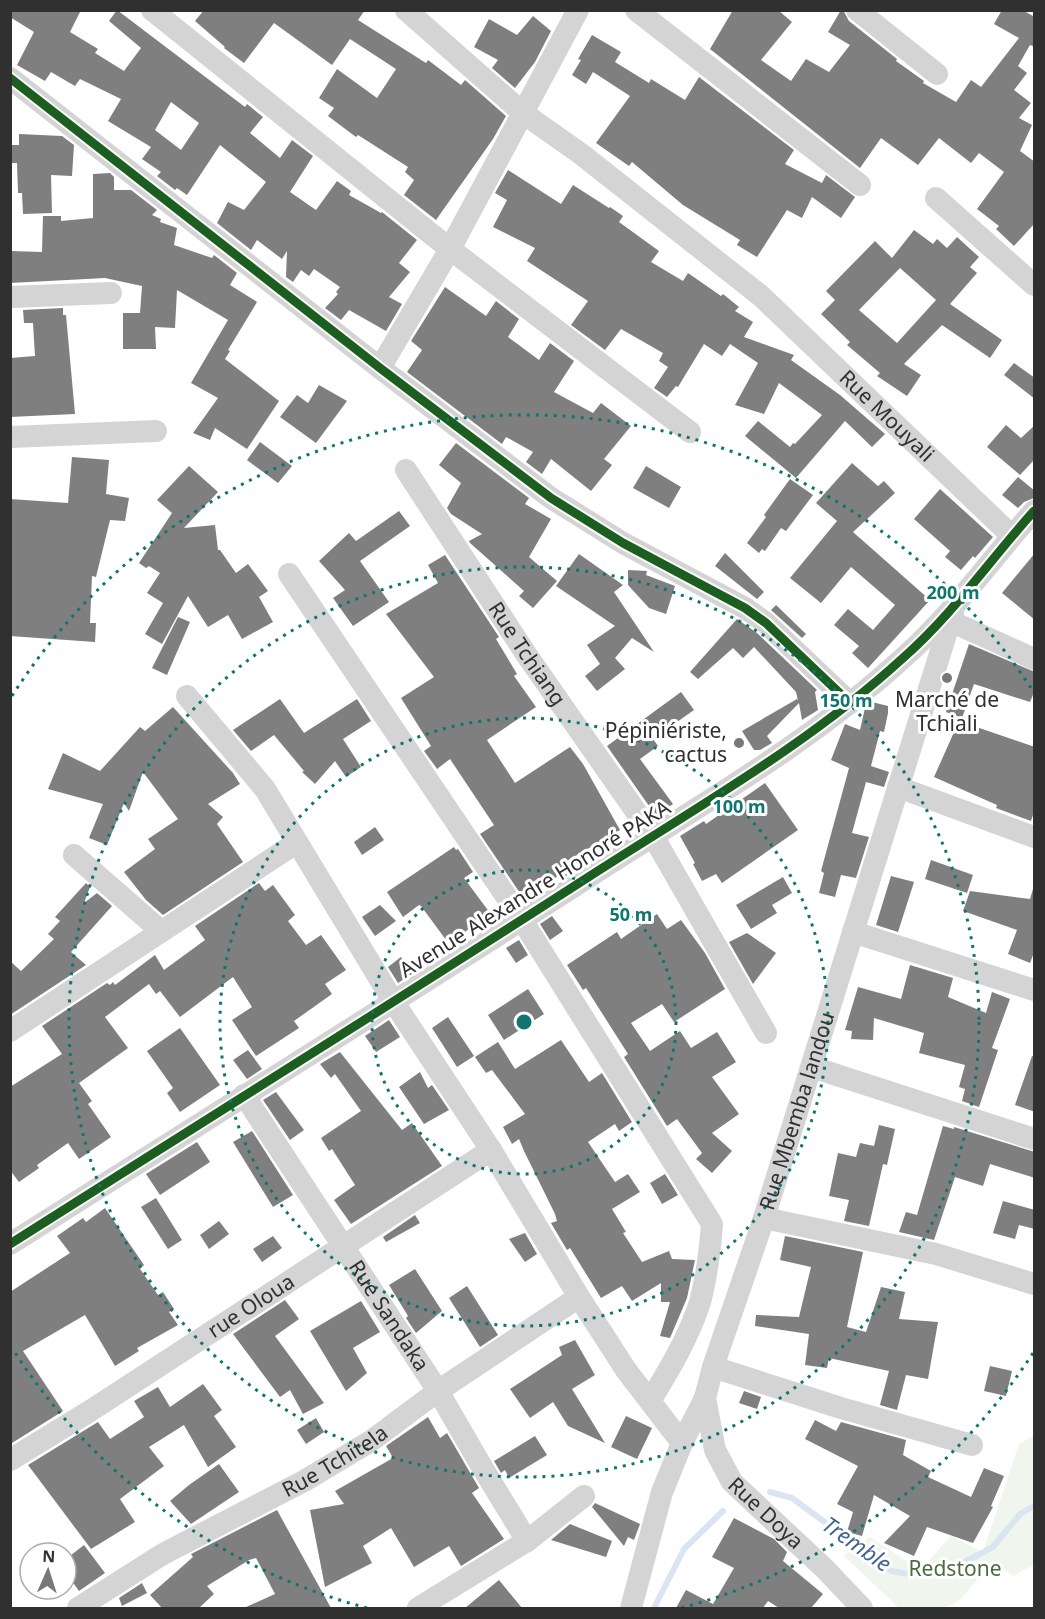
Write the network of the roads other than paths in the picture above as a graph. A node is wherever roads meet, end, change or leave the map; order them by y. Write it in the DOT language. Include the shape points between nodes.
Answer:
graph roads {
  1 [pos="152,10"];
  2 [pos="406,10"];
  3 [pos="578,10"];
  4 [pos="636,10"];
  5 [pos="857,10"];
  6 [pos="937,74"];
  7 [pos="10,78"];
  8 [pos="523,113"];
  9 [pos="860,185"];
  10 [pos="936,198"];
  11 [pos="450,249"];
  12 [pos="1035,285"];
  13 [pos="111,293"];
  14 [pos="10,297"];
  15 [pos="380,368"];
  16 [pos="156,431"];
  17 [pos="690,432"];
  18 [pos="10,437"];
  19 [pos="406,470"];
  20 [pos="1035,511"];
  21 [pos="1012,536"];
  22 [pos="289,574"];
  23 [pos="952,615"];
  24 [pos="1035,659"];
  25 [pos="187,696"];
  26 [pos="850,703"];
  27 [pos="898,787"];
  28 [pos="652,836"];
  29 [pos="1035,837"];
  30 [pos="296,843"];
  31 [pos="74,855"];
  32 [pos="522,920"];
  33 [pos="161,931"];
  34 [pos="853,932"];
  35 [pos="1035,990"];
  36 [pos="393,1001"];
  37 [pos="10,1031"];
  38 [pos="766,1033"];
  39 [pos="812,1067"];
  40 [pos="244,1095"];
  41 [pos="1035,1139"];
  42 [pos="491,1150"];
  43 [pos="764,1218"];
  44 [pos="10,1244"];
  45 [pos="342,1247"];
  46 [pos="1035,1284"];
  47 [pos="579,1297"];
  48 [pos="713,1367"];
  49 [pos="438,1391"];
  50 [pos="705,1398"];
  51 [pos="650,1401"];
  52 [pos="681,1443"];
  53 [pos="972,1445"];
  54 [pos="10,1460"];
  55 [pos="584,1496"];
  56 [pos="527,1541"];
  57 [pos="78,1608"];
  58 [pos="418,1608"];
  59 [pos="631,1608"];
  60 [pos="862,1608"];
  1 -- 11 [label="street"];
  2 -- 8 [label="street, Rue Mouyali"];
  3 -- 8 [label="street"];
  4 -- 9 [label="street"];
  5 -- 6 [label="street"];
  7 -- 15 [label="street"];
  8 -- 11 [label="street"];
  8 -- 21 [label="street, Rue Mouyali" via="761,296"];
  10 -- 12 [label="street"];
  11 -- 15 [label="street"];
  11 -- 17 [label="street"];
  13 -- 14 [label="street"];
  15 -- 26 [label="street" via="550,498 752,613"];
  16 -- 18 [label="street"];
  19 -- 28 [label="street, Rue Tchiang" via="526,654"];
  20 -- 21 [label="street, Avenue Alexandre Honoré PAKA"];
  21 -- 23 [label="street, Avenue Alexandre Honoré PAKA"];
  22 -- 32 [label="street"];
  23 -- 24 [label="street"];
  23 -- 26 [label="street, Avenue Alexandre Honoré PAKA"];
  23 -- 27 [label="street, Rue Mbemba landou"];
  25 -- 30 [label="street" via="265,789"];
  26 -- 28 [label="street, Avenue Alexandre Honoré PAKA" via="784,751"];
  27 -- 29 [label="street"];
  27 -- 34 [label="street, Rue Mbemba landou"];
  28 -- 32 [label="street, Avenue Alexandre Honoré PAKA"];
  28 -- 38 [label="street, Rue Tchiang"];
  30 -- 33 [label="street"];
  30 -- 36 [label="street"];
  31 -- 33 [label="street"];
  32 -- 36 [label="street, Avenue Alexandre Honoré PAKA"];
  32 -- 51 [label="street" via="712,1224 699,1302 673,1365"];
  33 -- 37 [label="street"];
  34 -- 35 [label="street"];
  34 -- 39 [label="street, Rue Mbemba landou"];
  36 -- 40 [label="street, Avenue Alexandre Honoré PAKA"];
  36 -- 42 [label="street"];
  39 -- 41 [label="street"];
  39 -- 43 [label="street, Rue Mbemba landou"];
  40 -- 44 [label="street, Avenue Alexandre Honoré PAKA"];
  40 -- 45 [label="street, Rue Sandaka"];
  42 -- 45 [label="street, rue Oloua"];
  42 -- 47 [label="street"];
  43 -- 46 [label="street" via="936,1254"];
  43 -- 48 [label="street, Rue Mbemba landou"];
  45 -- 49 [label="street, Rue Sandaka"];
  45 -- 54 [label="street, rue Oloua"];
  47 -- 49 [label="street, Rue Tchitela"];
  47 -- 51 [label="street"];
  48 -- 50 [label="street, Rue Mbemba landou"];
  48 -- 53 [label="street"];
  49 -- 56 [label="street, Rue Sandaka"];
  49 -- 57 [label="street, Rue Tchitela" via="371,1441 304,1481 163,1554"];
  50 -- 52 [label="street, Rue Mbemba landou"];
  50 -- 60 [label="street, Rue Doya" via="715,1450 732,1482"];
  51 -- 52 [label="street"];
  52 -- 59 [label="street, Rue Mbemba landou" via="662,1492"];
  55 -- 56 [label="street"];
  56 -- 58 [label="street"];
}
